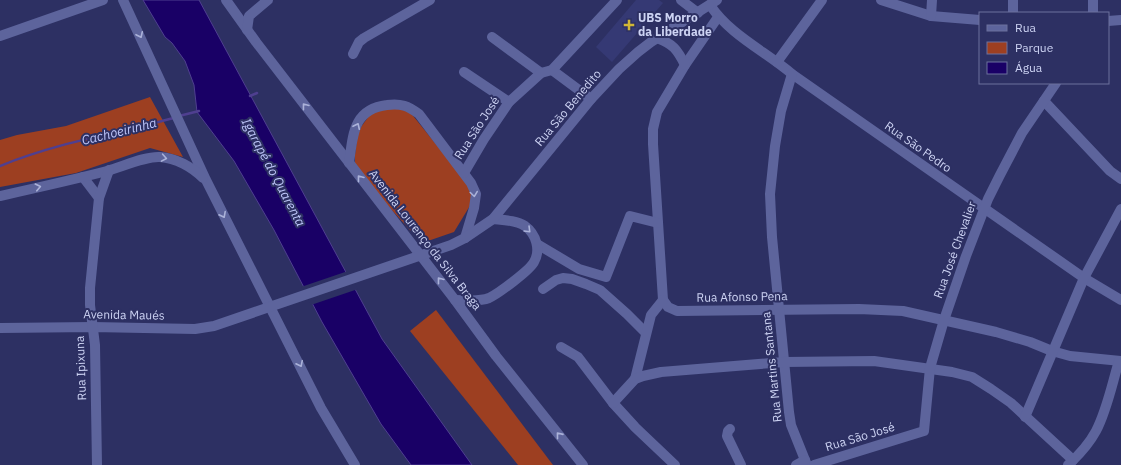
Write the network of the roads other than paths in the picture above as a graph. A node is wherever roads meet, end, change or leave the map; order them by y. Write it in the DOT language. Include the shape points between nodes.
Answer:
graph roads {
  1 [pos="103,0"];
  2 [pos="123,0"];
  3 [pos="226,0"];
  4 [pos="268,0"];
  5 [pos="430,0"];
  6 [pos="617,0"];
  7 [pos="681,0"];
  8 [pos="822,0"];
  9 [pos="881,0"];
  10 [pos="932,0"];
  11 [pos="1013,0"];
  12 [pos="1093,0"];
  13 [pos="713,3"];
  14 [pos="1013,12"];
  15 [pos="1092,12"];
  16 [pos="698,13"];
  17 [pos="931,16"];
  18 [pos="718,17"];
  19 [pos="979,20"];
  20 [pos="1121,20"];
  21 [pos="1109,21"];
  22 [pos="247,30"];
  23 [pos="0,36"];
  24 [pos="492,37"];
  25 [pos="657,38"];
  26 [pos="353,54"];
  27 [pos="777,62"];
  28 [pos="685,65"];
  29 [pos="552,70"];
  30 [pos="464,72"];
  31 [pos="541,74"];
  32 [pos="792,74"];
  33 [pos="1055,84"];
  34 [pos="591,99"];
  35 [pos="1044,101"];
  36 [pos="509,102"];
  37 [pos="349,163"];
  38 [pos="109,170"];
  39 [pos="464,173"];
  40 [pos="83,177"];
  41 [pos="1121,178"];
  42 [pos="206,180"];
  43 [pos="0,196"];
  44 [pos="99,198"];
  45 [pos="1121,208"];
  46 [pos="984,209"];
  47 [pos="493,219"];
  48 [pos="658,223"];
  49 [pos="465,238"];
  50 [pos="537,244"];
  51 [pos="451,245"];
  52 [pos="1084,278"];
  53 [pos="543,289"];
  54 [pos="456,300"];
  55 [pos="663,300"];
  56 [pos="1121,300"];
  57 [pos="779,310"];
  58 [pos="944,320"];
  59 [pos="93,327"];
  60 [pos="0,328"];
  61 [pos="646,333"];
  62 [pos="562,347"];
  63 [pos="1052,351"];
  64 [pos="1120,361"];
  65 [pos="784,362"];
  66 [pos="930,368"];
  67 [pos="635,380"];
  68 [pos="613,402"];
  69 [pos="1025,417"];
  70 [pos="730,429"];
  71 [pos="914,435"];
  72 [pos="809,463"];
  73 [pos="1070,463"];
  74 [pos="97,465"];
  75 [pos="354,465"];
  76 [pos="583,465"];
  77 [pos="675,465"];
  78 [pos="741,465"];
  79 [pos="796,465"];
  1 -- 23 [label="street"];
  2 -- 42 [label="street, one-way"];
  3 -- 22 [label="street, Avenida Lourenço da Silva Braga"];
  4 -- 22 [label="street" via="249,16"];
  5 -- 26 [label="street" via="364,38"];
  6 -- 29 [label="street, Rua São José"];
  7 -- 16 [label="street"];
  8 -- 27 [label="street"];
  9 -- 17 [label="street"];
  10 -- 17 [label="street"];
  11 -- 14 [label="street"];
  12 -- 15 [label="street"];
  13 -- 16 [label="street, Rua São Benedito"];
  13 -- 18 [label="street, Rua São Pedro"];
  16 -- 25 [label="street, Rua São Benedito"];
  17 -- 19 [label="street"];
  18 -- 27 [label="street, Rua São Pedro"];
  18 -- 28 [label="street"];
  20 -- 21 [label="street"];
  37 -- 22 [label="street, Avenida Lourenço da Silva Braga, one-way"];
  24 -- 31 [label="street"];
  25 -- 28 [label="street" via="674,47"];
  25 -- 34 [label="street, Rua São Benedito" via="638,52"];
  27 -- 32 [label="street, Rua São Pedro"];
  28 -- 48 [label="street" via="657,112 653,129"];
  29 -- 31 [label="street, Rua São José"];
  29 -- 34 [label="street"];
  30 -- 36 [label="street"];
  31 -- 36 [label="street, Rua São José"];
  32 -- 46 [label="street, Rua São Pedro"];
  32 -- 57 [label="street, Rua Martins Santana" via="780,118 770,194"];
  33 -- 35 [label="street, Rua José Chevalier"];
  34 -- 47 [label="street, Rua São Benedito"];
  35 -- 41 [label="street" via="1110,171"];
  35 -- 46 [label="street, Rua José Chevalier" via="1022,133"];
  36 -- 39 [label="street, Rua São José"];
  37 -- 39 [label="street, one-way" via="357,123 366,111 376,106 395,104 408,106 419,114"];
  54 -- 37 [label="street, Avenida Lourenço da Silva Braga, one-way"];
  38 -- 40 [label="street"];
  38 -- 42 [label="street, one-way" via="140,160 160,157 183,163"];
  38 -- 44 [label="street, Rua Ipixuna"];
  39 -- 49 [label="street, one-way" via="476,194"];
  43 -- 40 [label="street, one-way"];
  40 -- 44 [label="street"];
  42 -- 75 [label="street, one-way" via="321,408"];
  44 -- 59 [label="street, Rua Ipixuna" via="90,288"];
  45 -- 52 [label="street"];
  46 -- 52 [label="street, Rua São Pedro"];
  46 -- 58 [label="street, Rua José Chevalier"];
  47 -- 49 [label="street, Rua São Benedito"];
  47 -- 50 [label="street, one-way" via="510,220 525,226"];
  48 -- 50 [label="street" via="630,216 606,277 579,269"];
  48 -- 55 [label="street"];
  49 -- 51 [label="street, Rua São Benedito"];
  50 -- 54 [label="street" via="534,264 502,290 482,300"];
  51 -- 59 [label="street, Avenida Maués" via="214,326 195,329"];
  52 -- 56 [label="street, Rua São Pedro"];
  52 -- 63 [label="street"];
  53 -- 61 [label="street" via="563,278 600,290"];
  76 -- 54 [label="street, Avenida Lourenço da Silva Braga, one-way" via="496,356"];
  55 -- 57 [label="street, Rua Afonso Pena" via="668,307 677,311"];
  55 -- 61 [label="street" via="651,315"];
  57 -- 58 [label="street, Rua Afonso Pena" via="902,311"];
  57 -- 65 [label="street, Rua Martins Santana"];
  58 -- 63 [label="street, Rua Afonso Pena" via="1016,338"];
  58 -- 66 [label="street, Rua José Chevalier"];
  59 -- 60 [label="street, Avenida Maués"];
  59 -- 74 [label="street, Rua Ipixuna"];
  61 -- 67 [label="street"];
  62 -- 68 [label="street" via="578,357"];
  63 -- 64 [label="street, Rua Afonso Pena" via="1070,356"];
  63 -- 69 [label="street"];
  64 -- 73 [label="street" via="1096,431"];
  65 -- 66 [label="street" via="874,361"];
  65 -- 67 [label="street" via="661,372"];
  65 -- 72 [label="street, Rua Martins Santana" via="791,425"];
  66 -- 69 [label="street" via="972,377"];
  66 -- 71 [label="street, Rua José Chevalier" via="925,428 921,433"];
  67 -- 68 [label="street"];
  68 -- 77 [label="street"];
  69 -- 73 [label="street"];
  70 -- 78 [label="street" via="727,436"];
  71 -- 72 [label="street, Rua São José"];
  72 -- 79 [label="street, Rua São José"];
}
